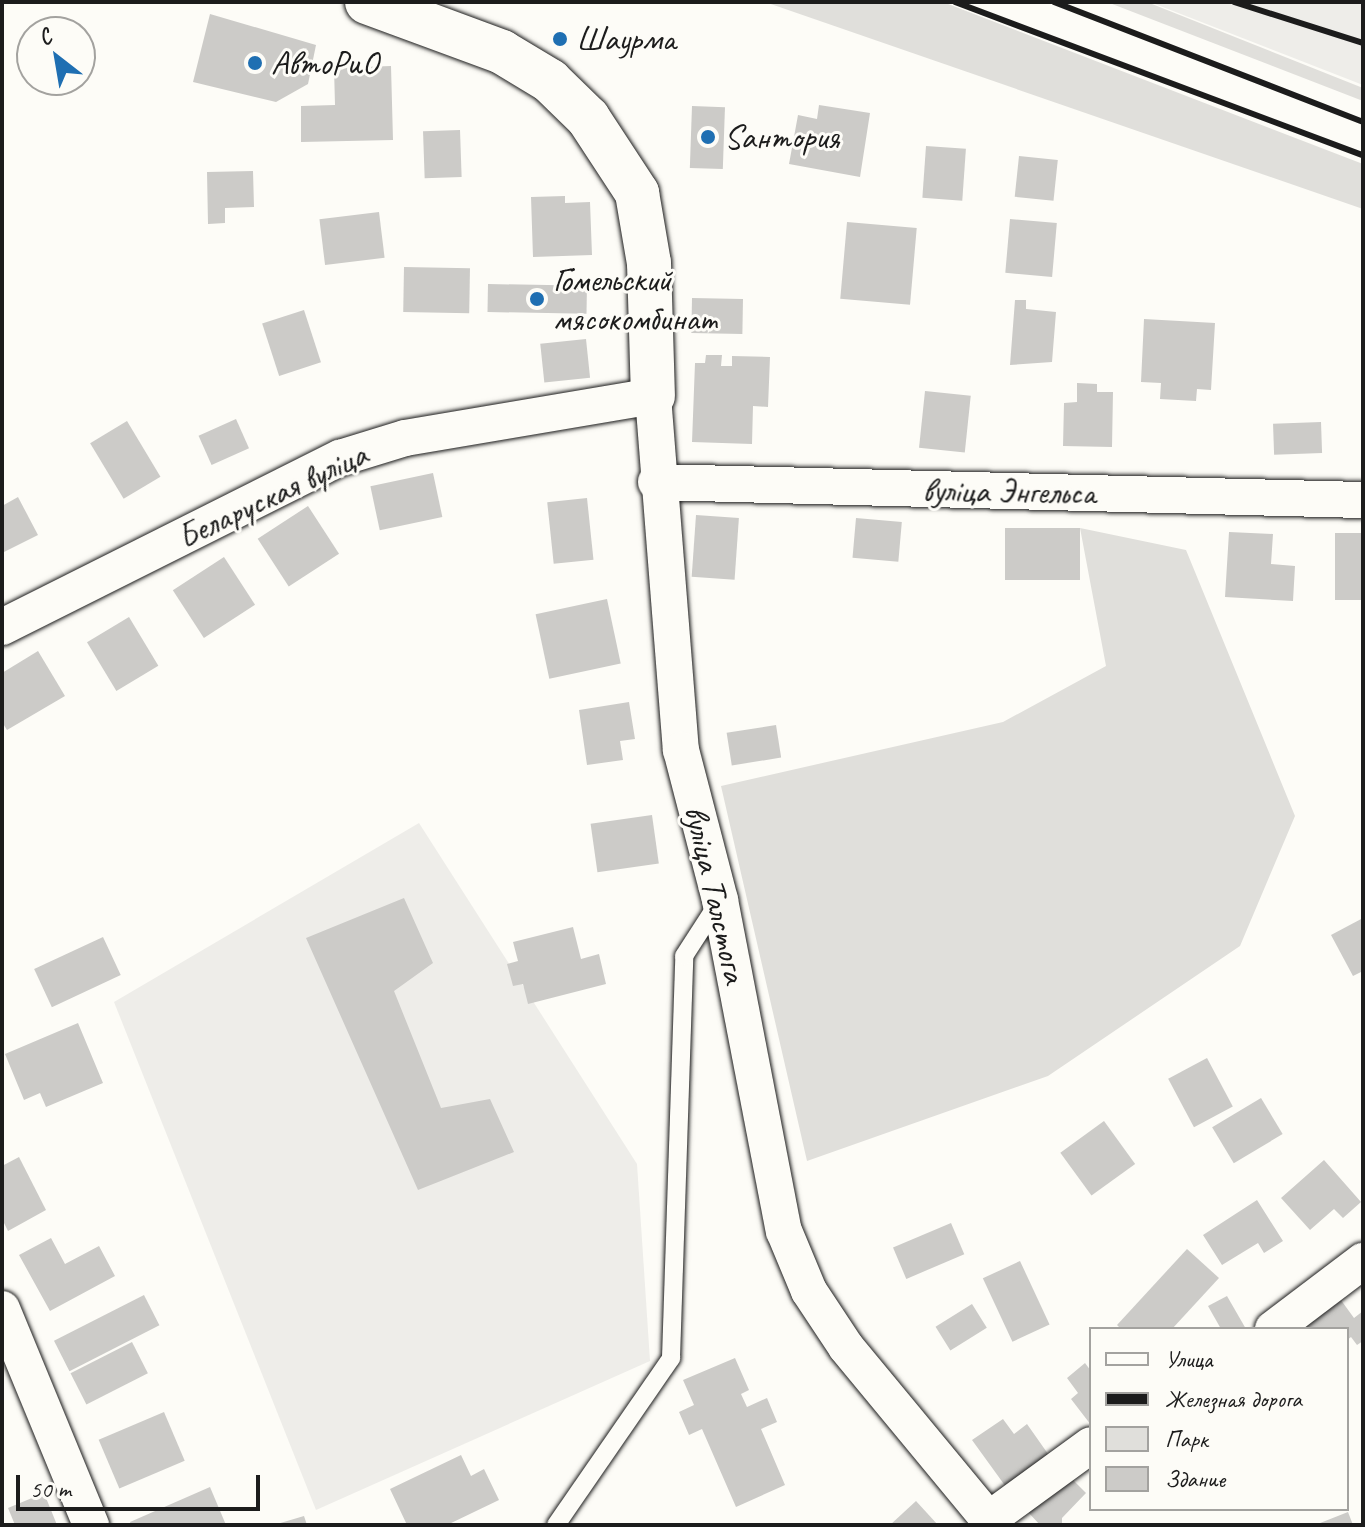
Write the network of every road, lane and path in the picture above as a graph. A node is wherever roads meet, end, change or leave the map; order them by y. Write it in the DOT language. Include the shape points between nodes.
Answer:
graph roads {
  1 [pos="367,2"];
  2 [pos="653,396"];
  3 [pos="656,482"];
  4 [pos="1363,500"];
  5 [pos="2,627"];
  6 [pos="720,900"];
  7 [pos="1363,1261"];
  8 [pos="2,1309"];
  9 [pos="1276,1327"];
  10 [pos="1089,1447"];
  11 [pos="991,1522"];
  12 [pos="91,1525"];
  13 [pos="556,1525"];
  1 -- 2 [label="street, вуліца Талстога" via="502,52 550,81 588,118 637,193 649,263"];
  2 -- 3 [label="street, вуліца Талстога"];
  2 -- 5 [label="street, Беларуская вуліца" via="405,438 340,458"];
  3 -- 4 [label="street, вуліца Энгельса"];
  3 -- 6 [label="street, вуліца Талстога" via="681,750"];
  6 -- 11 [label="street, вуліца Талстога" via="784,1231 809,1291 846,1347"];
  6 -- 13 [label="lane" via="684,956 671,1358"];
  7 -- 9 [label="street"];
  8 -- 12 [label="street"];
  10 -- 11 [label="street"];
}
